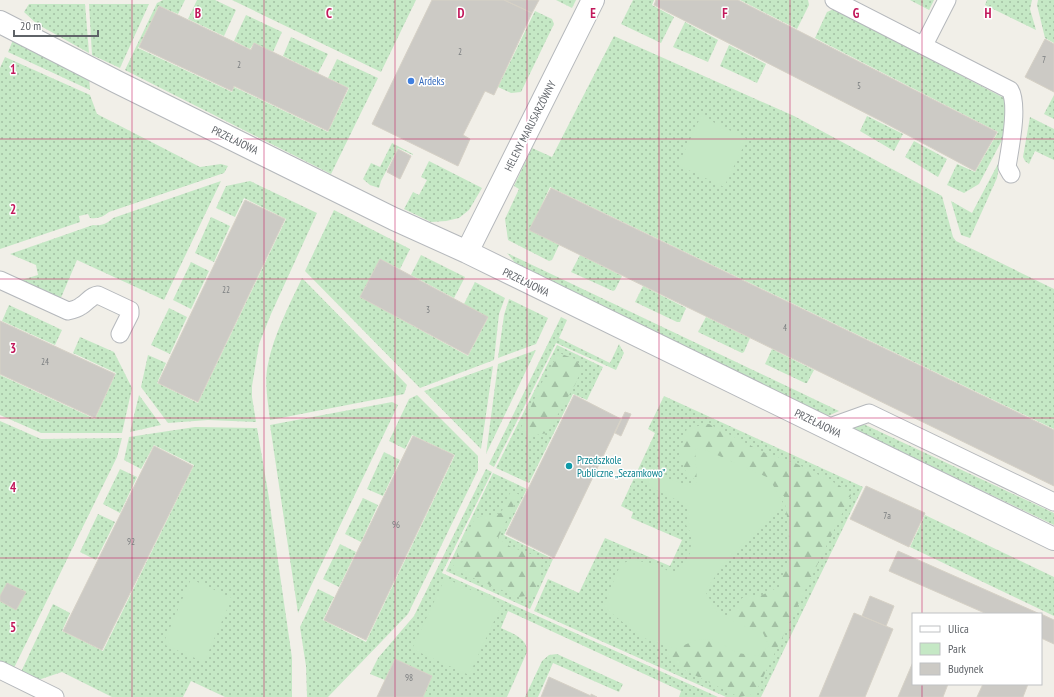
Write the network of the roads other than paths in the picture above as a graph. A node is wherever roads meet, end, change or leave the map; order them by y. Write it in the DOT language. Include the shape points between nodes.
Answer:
graph roads {
  1 [pos="593,0"];
  2 [pos="834,0"];
  3 [pos="947,0"];
  4 [pos="0,22"];
  5 [pos="924,45"];
  6 [pos="1011,174"];
  7 [pos="466,252"];
  8 [pos="0,280"];
  9 [pos="120,334"];
  10 [pos="828,428"];
  11 [pos="1054,502"];
  12 [pos="1054,539"];
  13 [pos="0,670"];
  14 [pos="55,697"];
  1 -- 7 [label="street, HELENY MARUSARZÓWNY"];
  2 -- 5 [label="lane"];
  3 -- 5 [label="lane"];
  4 -- 7 [label="street, PRZEŁAJOWA" via="388,216"];
  5 -- 6 [label="lane" via="1010,90 1014,96 1008,167"];
  7 -- 10 [label="street, PRZEŁAJOWA"];
  8 -- 9 [label="lane" via="68,311 82,306 92,295 98,295 130,310"];
  10 -- 11 [label="lane" via="869,413"];
  10 -- 12 [label="street, PRZEŁAJOWA"];
  13 -- 14 [label="lane"];
}
